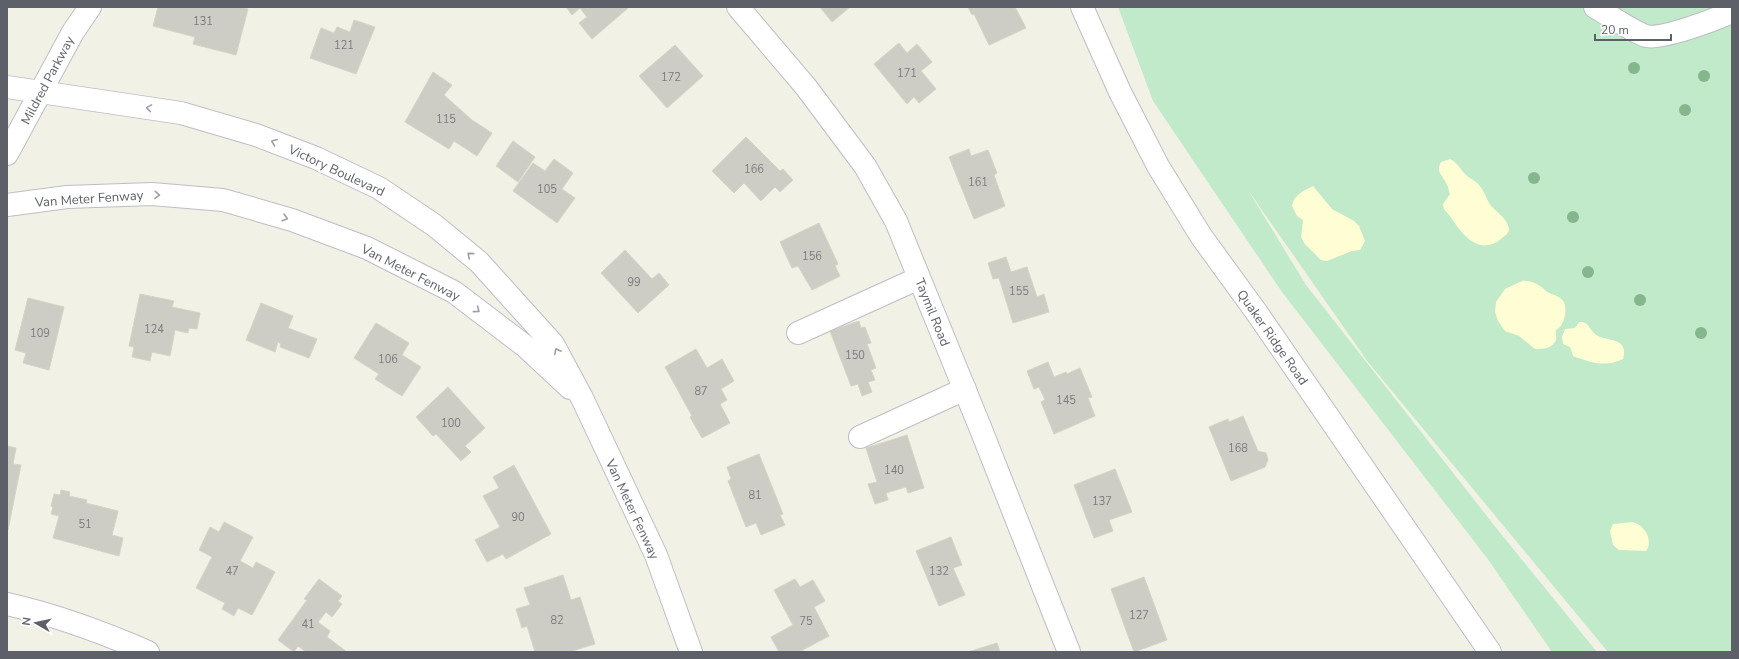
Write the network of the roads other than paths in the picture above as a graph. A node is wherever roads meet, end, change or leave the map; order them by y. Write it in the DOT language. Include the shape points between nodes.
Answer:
graph roads {
  1 [pos="90,7"];
  2 [pos="738,7"];
  3 [pos="1082,7"];
  4 [pos="1595,7"];
  5 [pos="1732,12"];
  6 [pos="7,87"];
  7 [pos="41,91"];
  8 [pos="7,154"];
  9 [pos="7,204"];
  10 [pos="919,278"];
  11 [pos="798,333"];
  12 [pos="964,389"];
  13 [pos="582,398"];
  14 [pos="860,437"];
  15 [pos="7,604"];
  16 [pos="148,652"];
  17 [pos="691,652"];
  18 [pos="1069,652"];
  19 [pos="1490,652"];
  1 -- 7 [label="street, Mildred Parkway" via="73,32"];
  2 -- 10 [label="street, Taymil Road" via="806,87 865,166 896,221"];
  3 -- 19 [label="street, Quaker Ridge Road" via="1120,92 1158,166 1201,236 1257,313"];
  4 -- 5 [label="street" via="1647,36 1669,34"];
  6 -- 7 [label="street, Victory Boulevard"];
  7 -- 8 [label="street, Mildred Parkway"];
  13 -- 7 [label="street, Victory Boulevard, one-way" via="554,344 479,262 434,225 379,188 316,158 256,135 181,113"];
  9 -- 13 [label="street, Van Meter Fenway, one-way" via="67,197 152,194 223,200 292,220 367,248 454,292 525,346"];
  10 -- 11 [label="street"];
  10 -- 12 [label="street, Taymil Road"];
  12 -- 14 [label="street"];
  12 -- 18 [label="street, Taymil Road"];
  13 -- 17 [label="street, Van Meter Fenway" via="656,555"];
  15 -- 16 [label="street" via="107,634"];
}
